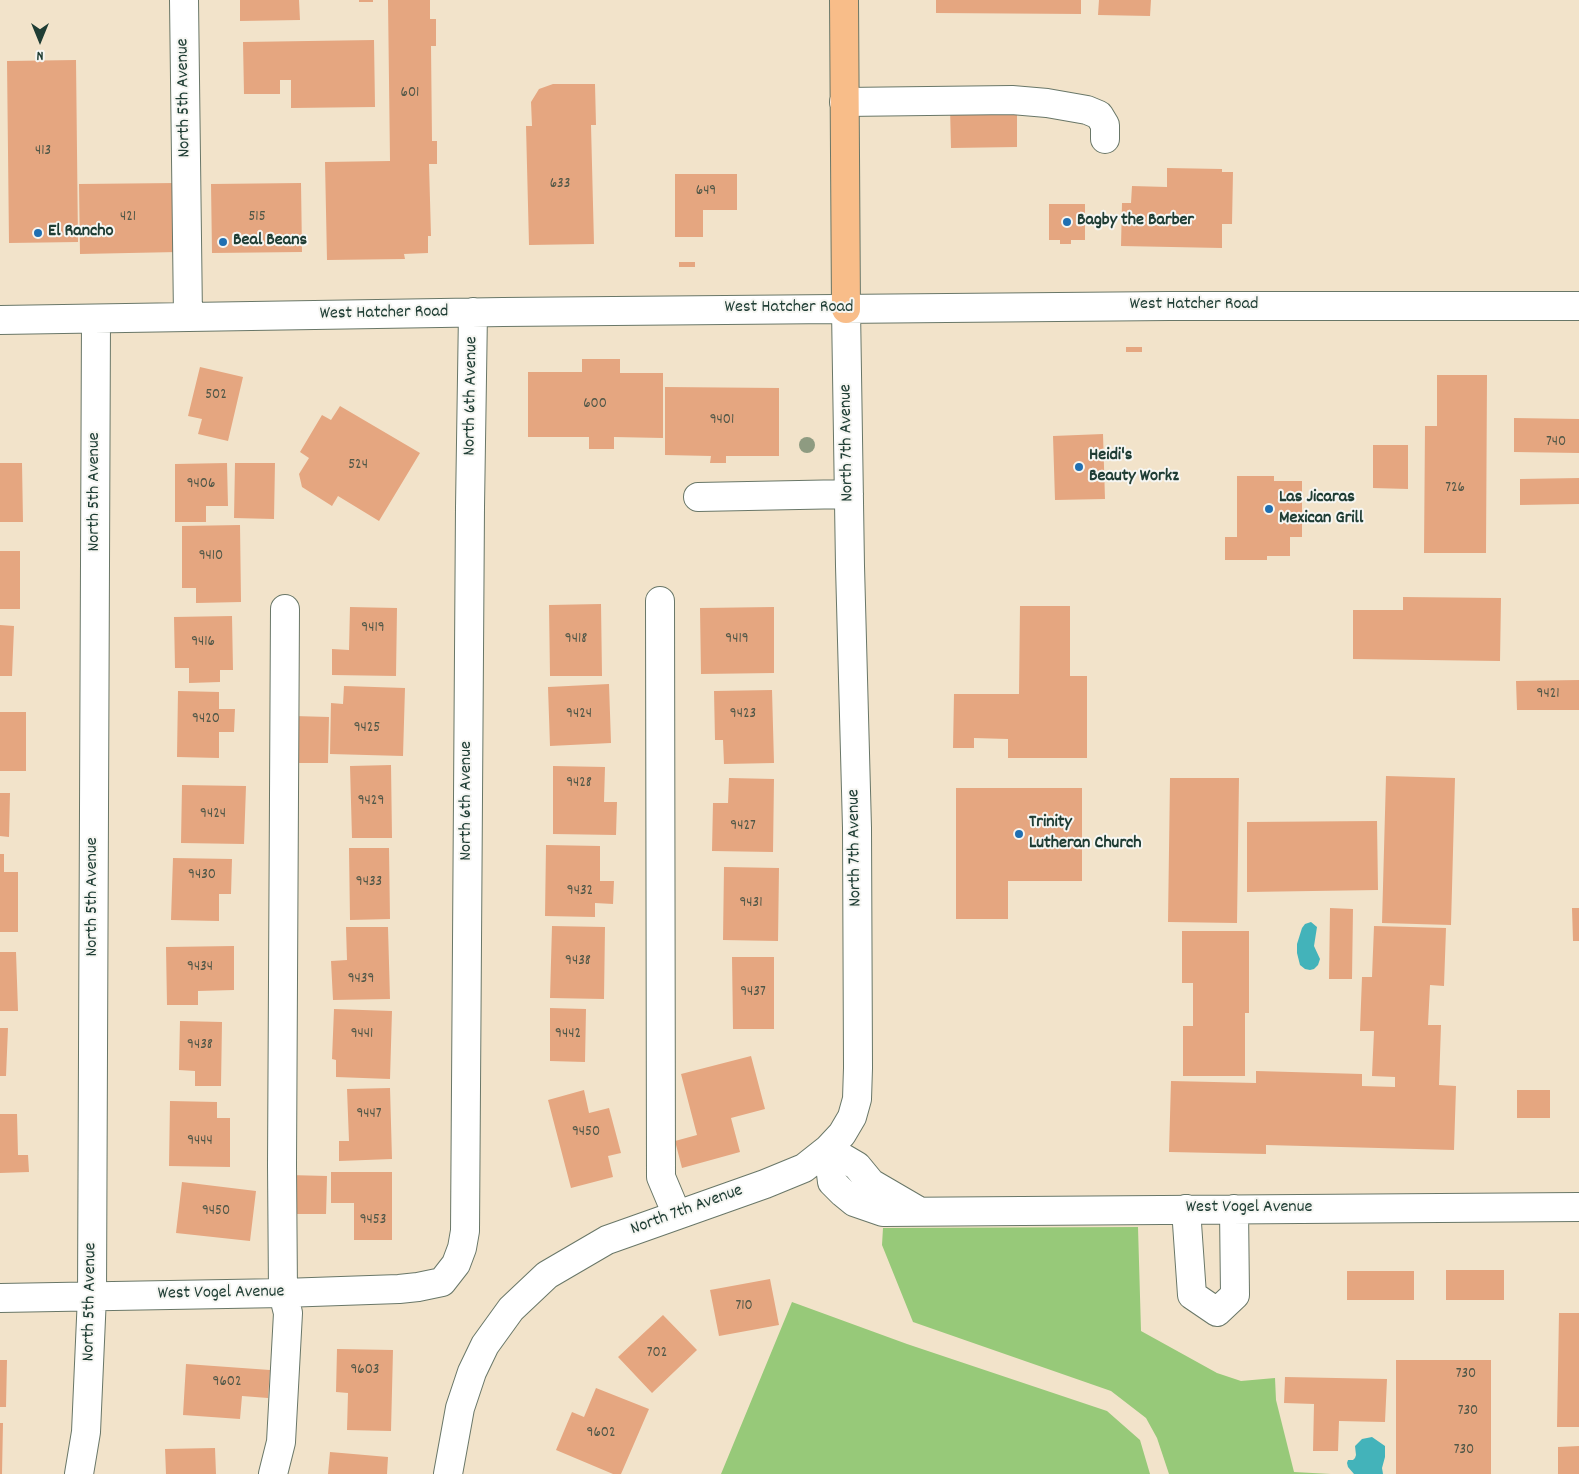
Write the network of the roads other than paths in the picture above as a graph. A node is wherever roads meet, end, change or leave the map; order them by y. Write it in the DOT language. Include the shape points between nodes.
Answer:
graph roads {
  1 [pos="184,0"];
  2 [pos="844,0"];
  3 [pos="844,102"];
  4 [pos="1106,139"];
  5 [pos="1579,306"];
  6 [pos="846,309"];
  7 [pos="473,312"];
  8 [pos="188,317"];
  9 [pos="96,319"];
  10 [pos="0,320"];
  11 [pos="849,494"];
  12 [pos="698,497"];
  13 [pos="660,601"];
  14 [pos="285,609"];
  15 [pos="828,1150"];
  16 [pos="1579,1207"];
  17 [pos="1186,1209"];
  18 [pos="1234,1209"];
  19 [pos="676,1214"];
  20 [pos="442,1282"];
  21 [pos="283,1293"];
  22 [pos="92,1296"];
  23 [pos="0,1298"];
  24 [pos="79,1474"];
  25 [pos="273,1474"];
  26 [pos="448,1474"];
  1 -- 8 [label="street, North 5th Avenue"];
  2 -- 3 [label="main road, North 7th Avenue"];
  3 -- 4 [label="street" via="1012,100 1046,103 1099,115 1106,125"];
  3 -- 6 [label="main road, North 7th Avenue"];
  5 -- 6 [label="street, West Hatcher Road"];
  6 -- 7 [label="street, West Hatcher Road"];
  6 -- 11 [label="street, North 7th Avenue"];
  7 -- 8 [label="street, West Hatcher Road"];
  7 -- 20 [label="street, North 6th Avenue" via="465,1231 456,1264"];
  8 -- 9 [label="street, West Hatcher Road"];
  9 -- 10 [label="street, West Hatcher Road"];
  9 -- 22 [label="street, North 5th Avenue"];
  11 -- 12 [label="street"];
  11 -- 15 [label="street, North 7th Avenue" via="857,828 858,1068 857,1099 852,1117"];
  13 -- 19 [label="street" via="660,1177"];
  14 -- 21 [label="street"];
  15 -- 17 [label="street, West Vogel Avenue" via="857,1166 871,1183 919,1211"];
  15 -- 19 [label="street, North 7th Avenue" via="804,1168"];
  16 -- 18 [label="street, West Vogel Avenue"];
  17 -- 18 [label="street, West Vogel Avenue"];
  17 -- 18 [label="street" via="1192,1295 1217,1312 1235,1295"];
  19 -- 26 [label="street, North 7th Avenue" via="606,1240 547,1275 511,1309 485,1345 472,1372 460,1408"];
  20 -- 21 [label="street, West Vogel Avenue" via="399,1289"];
  21 -- 22 [label="street, West Vogel Avenue"];
  21 -- 25 [label="street" via="288,1313 281,1442"];
  22 -- 23 [label="street, West Vogel Avenue"];
  22 -- 24 [label="street, North 5th Avenue" via="86,1432"];
}
